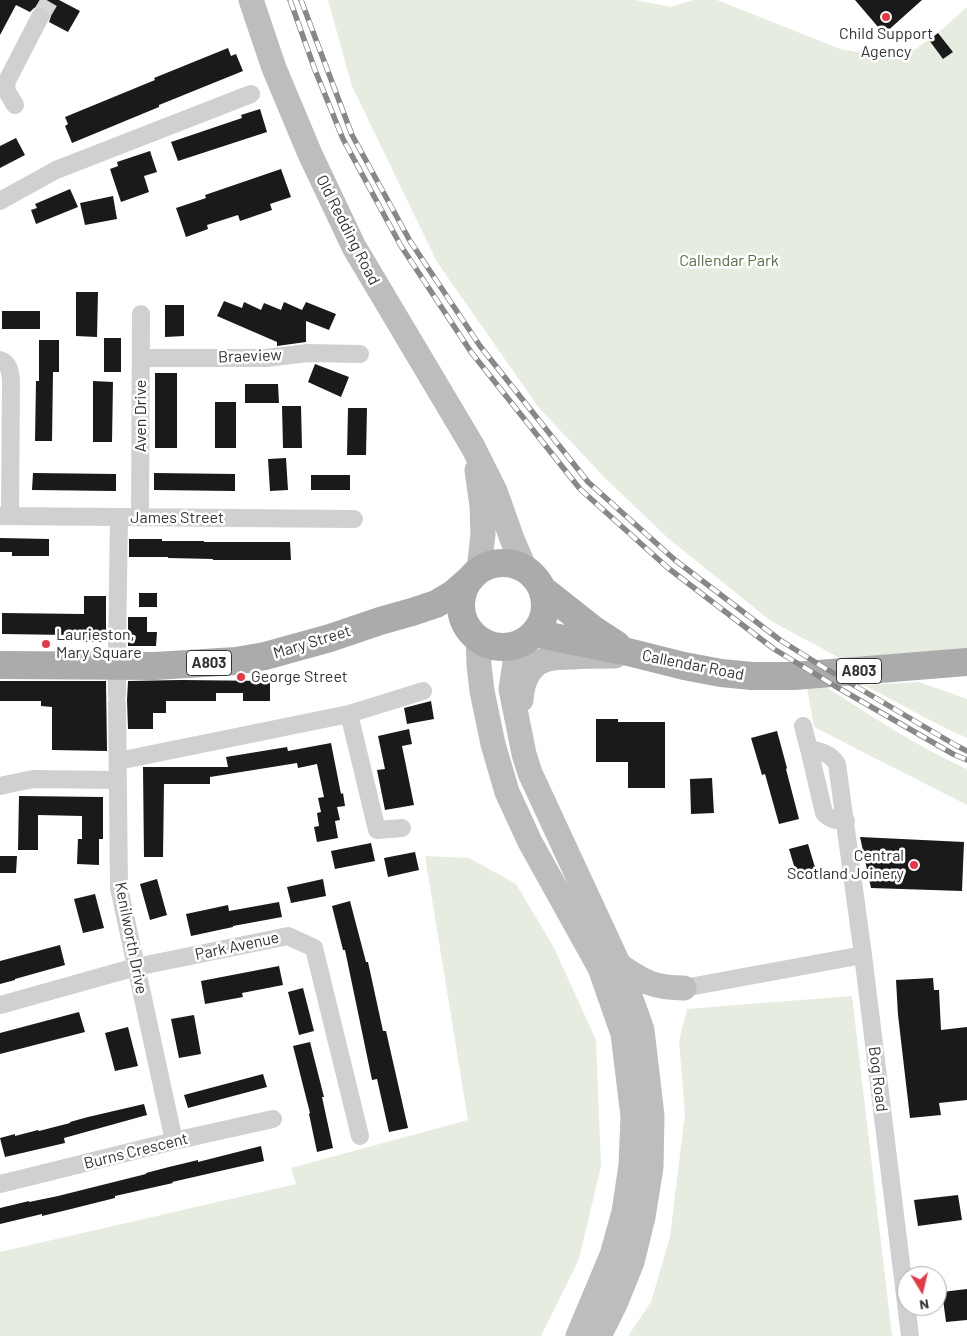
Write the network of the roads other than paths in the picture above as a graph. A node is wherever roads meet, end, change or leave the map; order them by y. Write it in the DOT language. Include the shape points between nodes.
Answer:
graph roads {
  1 [pos="251,0"];
  2 [pos="40,17"];
  3 [pos="251,94"];
  4 [pos="14,105"];
  5 [pos="0,201"];
  6 [pos="141,314"];
  7 [pos="360,354"];
  8 [pos="141,358"];
  9 [pos="0,360"];
  10 [pos="473,447"];
  11 [pos="5,516"];
  12 [pos="118,517"];
  13 [pos="140,517"];
  14 [pos="354,519"];
  15 [pos="474,575"];
  16 [pos="534,579"];
  17 [pos="412,612"];
  18 [pos="475,643"];
  19 [pos="524,646"];
  20 [pos="640,655"];
  21 [pos="117,658"];
  22 [pos="967,662"];
  23 [pos="0,665"];
  24 [pos="423,691"];
  25 [pos="516,694"];
  26 [pos="348,714"];
  27 [pos="803,726"];
  28 [pos="809,749"];
  29 [pos="118,761"];
  30 [pos="118,780"];
  31 [pos="0,786"];
  32 [pos="846,821"];
  33 [pos="402,828"];
  34 [pos="863,955"];
  35 [pos="620,965"];
  36 [pos="136,967"];
  37 [pos="684,988"];
  38 [pos="0,1004"];
  39 [pos="642,1030"];
  40 [pos="273,1119"];
  41 [pos="360,1136"];
  42 [pos="174,1141"];
  43 [pos="0,1184"];
  44 [pos="578,1336"];
  45 [pos="599,1336"];
  46 [pos="910,1336"];
  1 -- 10 [label="main road, Old Redding Road" via="274,68 354,247"];
  2 -- 4 [label="street" via="7,81 6,90"];
  3 -- 5 [label="street" via="56,170"];
  6 -- 8 [label="street, Aven Drive"];
  7 -- 8 [label="street, Braeview"];
  8 -- 13 [label="street, Aven Drive"];
  9 -- 11 [label="street" via="10,370 11,380"];
  10 -- 15 [label="main road, Old Redding Road" via="483,534"];
  10 -- 16 [label="main road, Old Redding Road" via="495,491 512,539"];
  11 -- 12 [label="street, James Street"];
  12 -- 13 [label="street, James Street"];
  12 -- 21 [label="street"];
  13 -- 14 [label="street, James Street"];
  15 -- 16 [label="main road, A803" via="503,562 515,564"];
  15 -- 17 [label="main road, Mary Street / A803" via="453,594"];
  15 -- 18 [label="main road" via="463,591 461,601 462,614"];
  16 -- 19 [label="main road" via="545,600 544,613 540,626"];
  16 -- 20 [label="main road, Callendar Road / A803" via="594,630"];
  17 -- 18 [label="main road, Mary Street / A803" via="454,618"];
  17 -- 21 [label="main road, Mary Street / A803" via="330,638 236,661 155,666"];
  18 -- 19 [label="main road, A803"];
  18 -- 44 [label="main road" via="482,692 507,792 530,842 600,968 623,1034 633,1116 631,1165 624,1212 612,1255"];
  19 -- 20 [label="main road, Callendar Road / A803"];
  19 -- 25 [label="main road"];
  20 -- 22 [label="main road, Callendar Road / A803" via="722,673 766,676"];
  20 -- 25 [label="main road" via="544,660 533,668"];
  21 -- 23 [label="main road, Mary Street / A803"];
  21 -- 29 [label="street, Kenilworth Drive"];
  24 -- 26 [label="street"];
  25 -- 35 [label="main road" via="524,754 530,773"];
  26 -- 29 [label="street"];
  26 -- 33 [label="street" via="377,830"];
  27 -- 28 [label="street"];
  28 -- 32 [label="street" via="824,813 833,820"];
  28 -- 32 [label="street, Bog Road" via="827,754 837,764"];
  29 -- 30 [label="street, Kenilworth Drive"];
  30 -- 31 [label="street" via="33,779"];
  30 -- 36 [label="street, Kenilworth Drive" via="119,888"];
  32 -- 34 [label="street, Bog Road"];
  34 -- 37 [label="street"];
  34 -- 46 [label="street, Bog Road"];
  35 -- 37 [label="main road" via="652,985"];
  35 -- 39 [label="main road"];
  36 -- 38 [label="street, Park Avenue"];
  36 -- 41 [label="street, Park Avenue" via="288,936 314,948"];
  36 -- 42 [label="street, Kenilworth Drive"];
  37 -- 39 [label="main road" via="660,1002"];
  39 -- 45 [label="main road" via="652,1116 651,1167 632,1262"];
  40 -- 42 [label="street, Burns Crescent"];
  42 -- 43 [label="street, Burns Crescent"];
}
